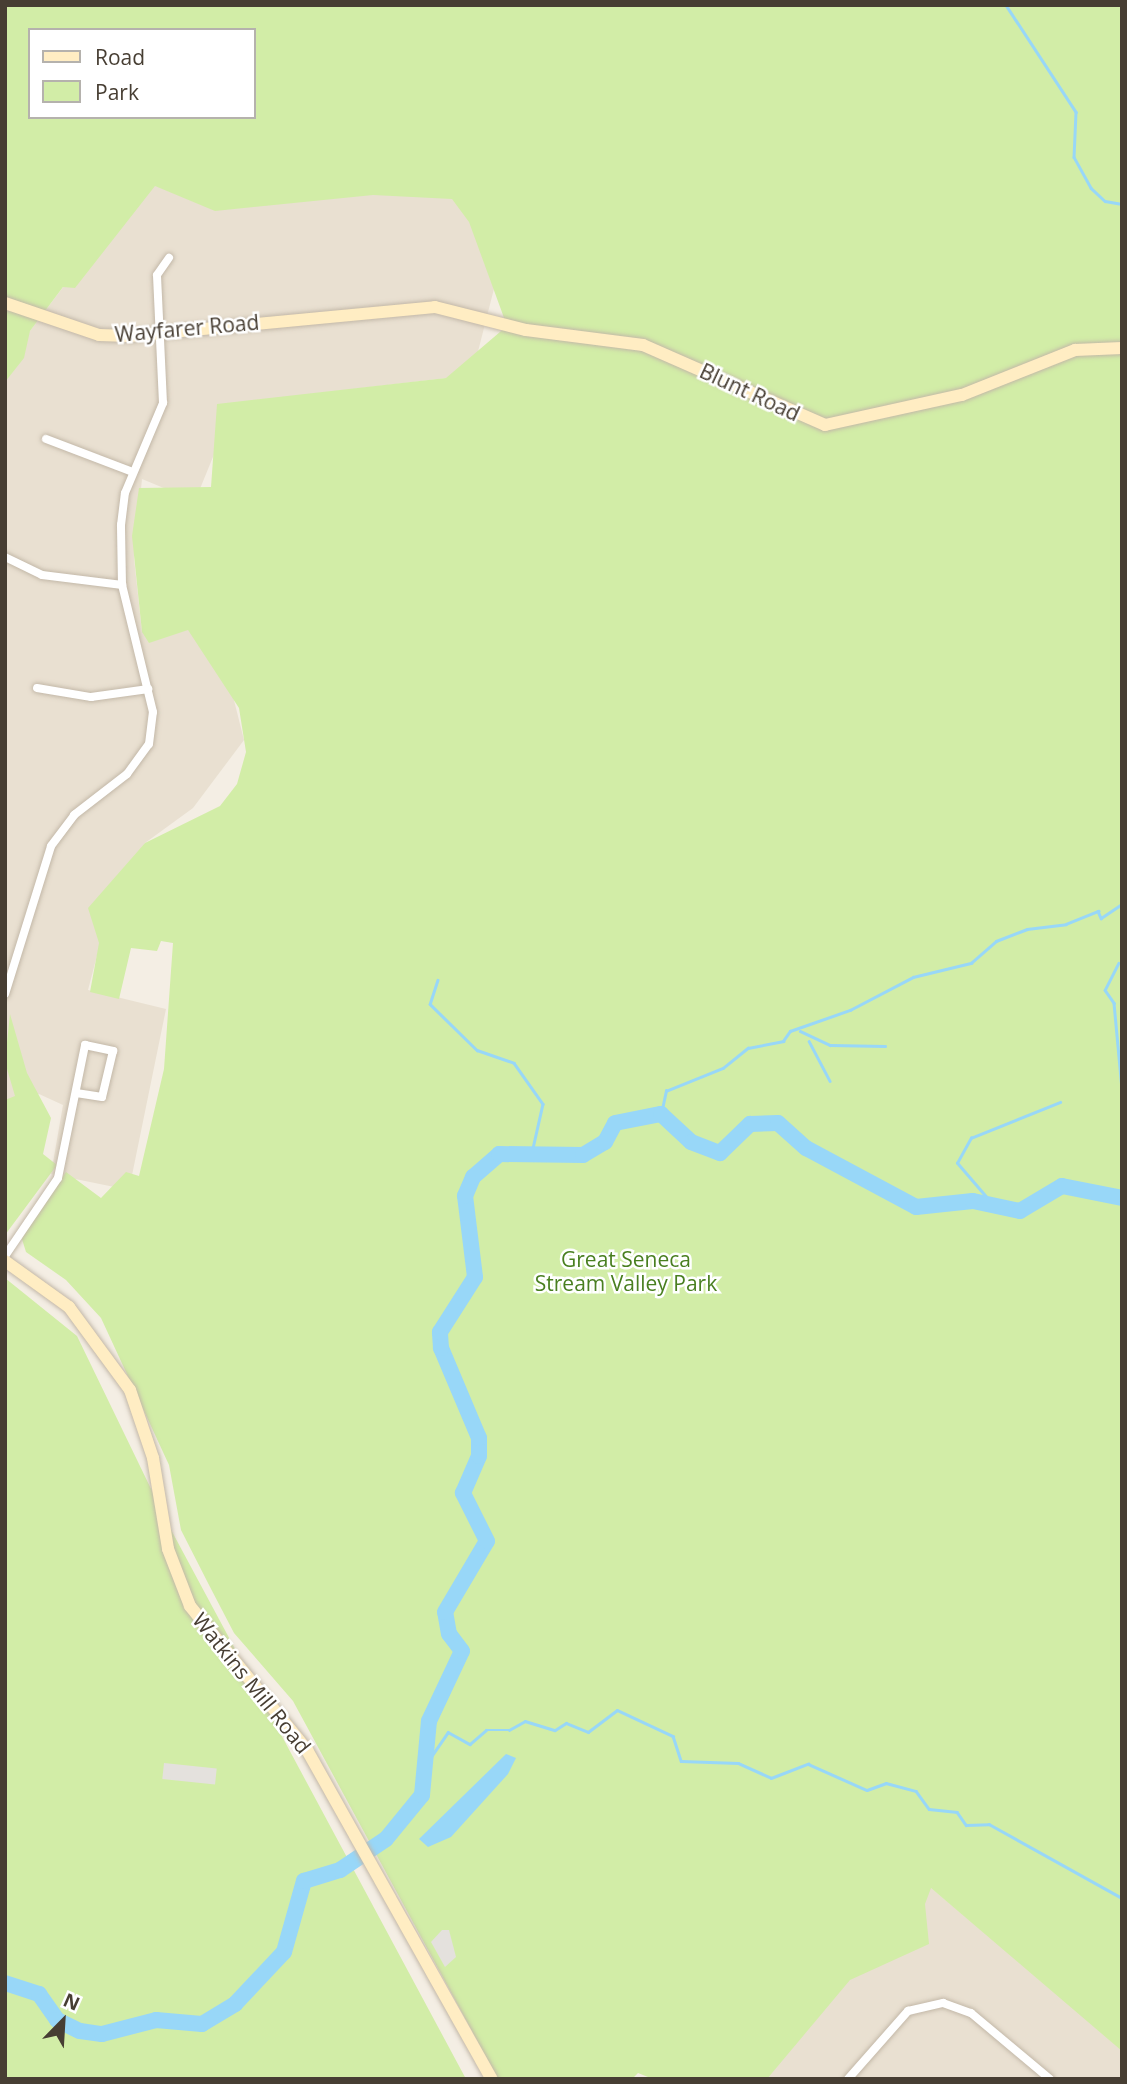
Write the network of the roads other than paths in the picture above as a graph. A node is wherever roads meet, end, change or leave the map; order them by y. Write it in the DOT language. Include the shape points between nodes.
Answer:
graph roads {
  1 [pos="169,258"];
  2 [pos="5,303"];
  3 [pos="374,310"];
  4 [pos="162,333"];
  5 [pos="1122,348"];
  6 [pos="46,439"];
  7 [pos="132,472"];
  8 [pos="5,557"];
  9 [pos="122,585"];
  10 [pos="37,688"];
  11 [pos="148,689"];
  12 [pos="5,994"];
  13 [pos="76,1093"];
  14 [pos="5,1258"];
  15 [pos="492,2079"];
  16 [pos="848,2079"];
  17 [pos="1049,2079"];
  1 -- 4 [label="street" via="157,275"];
  2 -- 4 [label="street, Wayfarer Road" via="99,335"];
  3 -- 4 [label="street, Wayfarer Road"];
  3 -- 5 [label="street, Blunt Road" via="435,307 526,330 620,339 825,425 962,395 1075,350"];
  4 -- 7 [label="street" via="163,403"];
  6 -- 7 [label="street"];
  7 -- 9 [label="street" via="121,525"];
  8 -- 9 [label="street" via="54,578"];
  9 -- 11 [label="street"];
  10 -- 11 [label="street" via="91,697"];
  11 -- 12 [label="street" via="149,744 127,774 74,815 51,846"];
  13 -- 13 [label="street" via="102,1097 113,1051 85,1045"];
  13 -- 14 [label="street" via="58,1178"];
  14 -- 15 [label="street, Watkins Mill Road" via="55,1293 118,1369 145,1427 181,1588 213,1640 292,1728 324,1777"];
  16 -- 17 [label="street" via="908,2011 943,2003 971,2013"];
}
